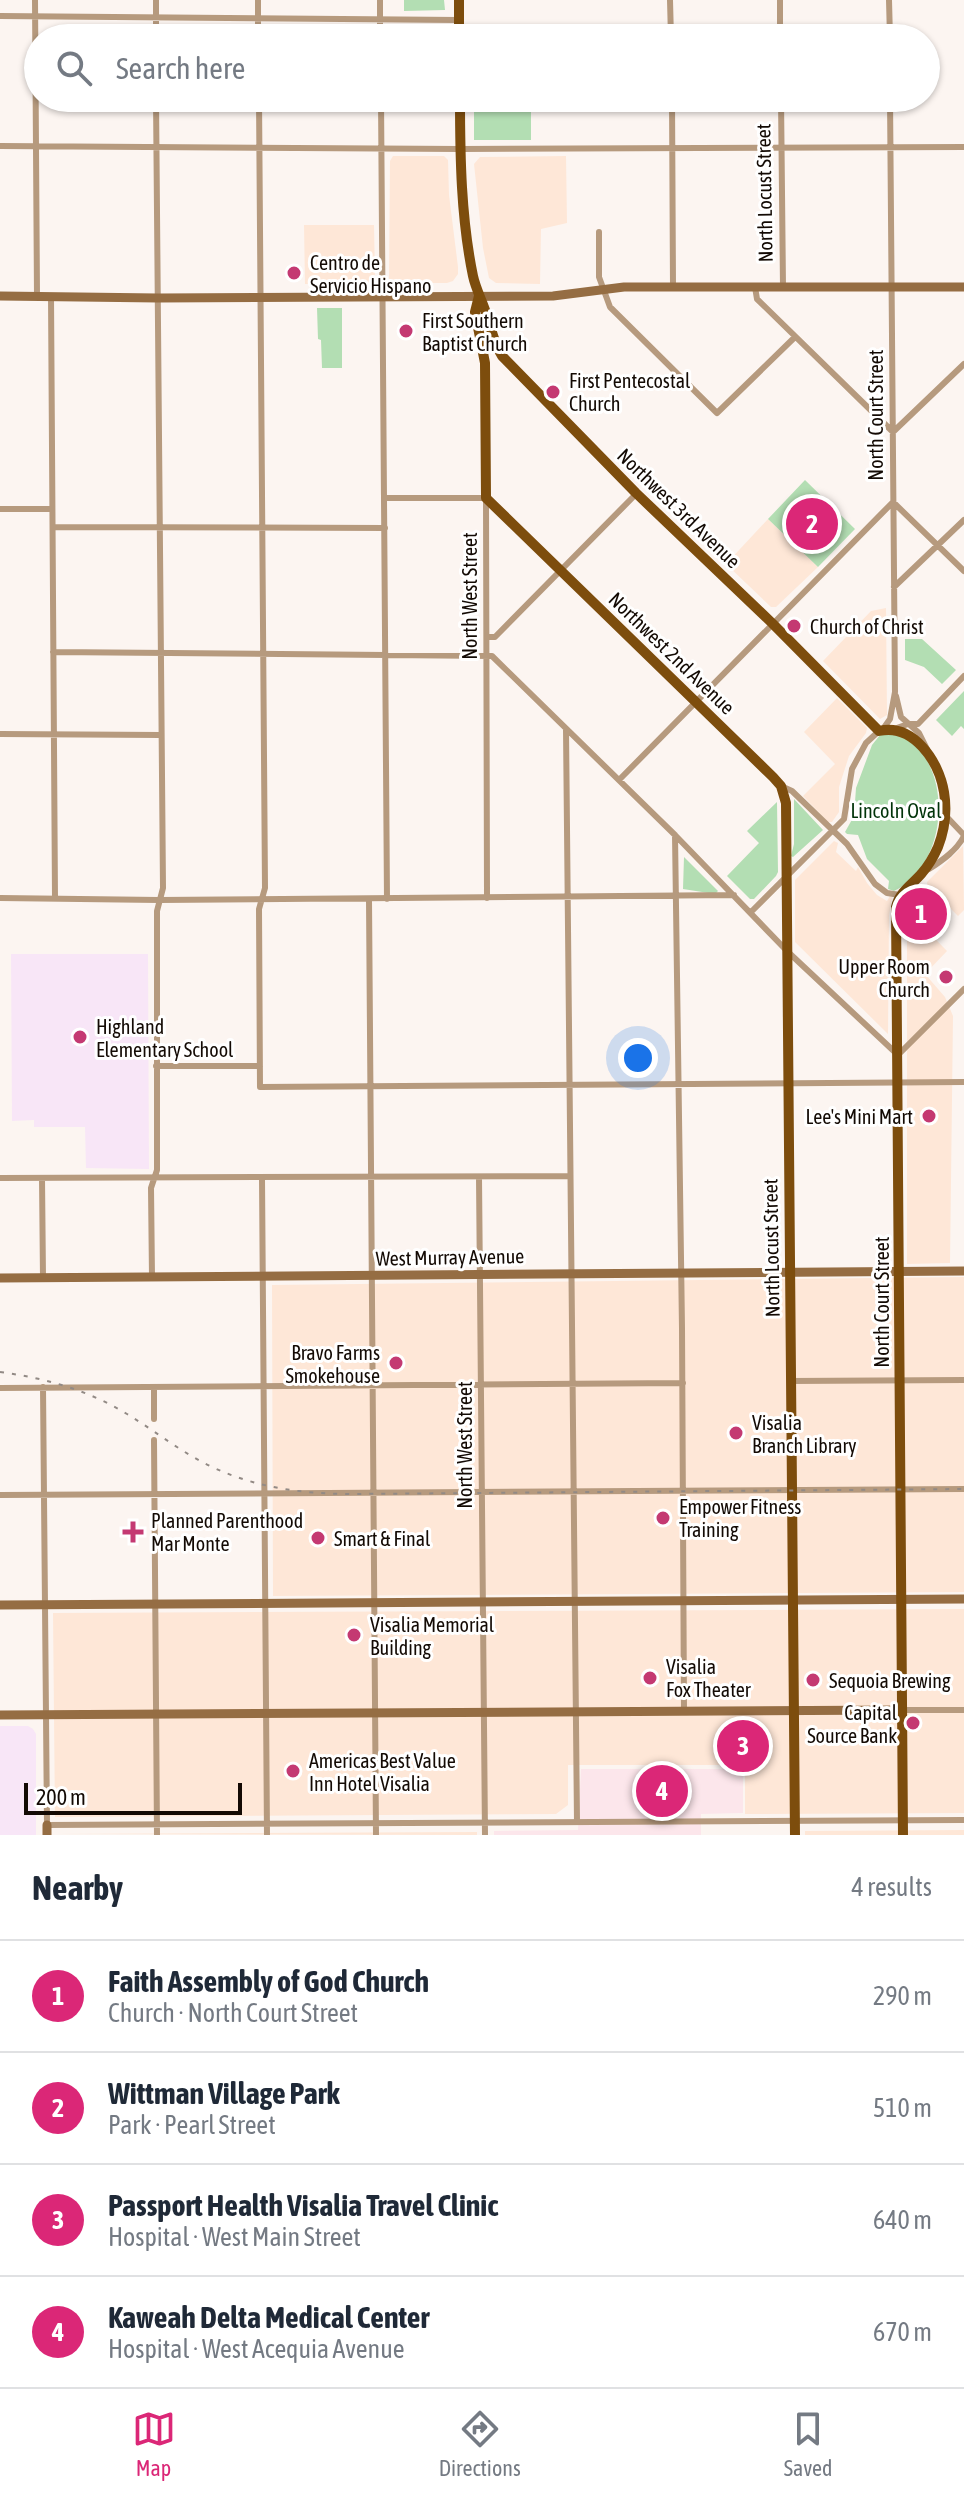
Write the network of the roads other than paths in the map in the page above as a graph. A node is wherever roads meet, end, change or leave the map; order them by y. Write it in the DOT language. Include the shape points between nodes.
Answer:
graph roads {
  1 [pos="35,0"];
  2 [pos="156,0"];
  3 [pos="258,0"];
  4 [pos="380,0"];
  5 [pos="459,0"];
  6 [pos="670,0"];
  7 [pos="780,0"];
  8 [pos="889,0"];
  9 [pos="0,16"];
  10 [pos="36,17"];
  11 [pos="156,17"];
  12 [pos="258,18"];
  13 [pos="380,19"];
  14 [pos="459,20"];
  15 [pos="36,24"];
  16 [pos="156,24"];
  17 [pos="258,24"];
  18 [pos="380,24"];
  19 [pos="459,24"];
  20 [pos="671,24"];
  21 [pos="780,24"];
  22 [pos="890,24"];
  23 [pos="36,112"];
  24 [pos="156,112"];
  25 [pos="259,112"];
  26 [pos="381,112"];
  27 [pos="460,112"];
  28 [pos="672,112"];
  29 [pos="781,112"];
  30 [pos="890,112"];
  31 [pos="0,146"];
  32 [pos="36,146"];
  33 [pos="157,147"];
  34 [pos="260,147"];
  35 [pos="891,147"];
  36 [pos="964,147"];
  37 [pos="381,148"];
  38 [pos="673,148"];
  39 [pos="782,148"];
  40 [pos="460,149"];
  41 [pos="599,232"];
  42 [pos="673,287"];
  43 [pos="755,287"];
  44 [pos="783,287"];
  45 [pos="893,287"];
  46 [pos="964,287"];
  47 [pos="602,290"];
  48 [pos="0,296"];
  49 [pos="37,296"];
  50 [pos="51,296"];
  51 [pos="382,296"];
  52 [pos="479,296"];
  53 [pos="260,297"];
  54 [pos="158,298"];
  55 [pos="795,337"];
  56 [pos="502,356"];
  57 [pos="485,363"];
  58 [pos="964,364"];
  59 [pos="893,432"];
  60 [pos="636,493"];
  61 [pos="385,498"];
  62 [pos="486,498"];
  63 [pos="893,502"];
  64 [pos="0,509"];
  65 [pos="52,509"];
  66 [pos="964,520"];
  67 [pos="53,527"];
  68 [pos="161,527"];
  69 [pos="262,528"];
  70 [pos="385,528"];
  71 [pos="938,547"];
  72 [pos="561,569"];
  73 [pos="964,571"];
  74 [pos="894,587"];
  75 [pos="772,623"];
  76 [pos="488,637"];
  77 [pos="53,652"];
  78 [pos="161,654"];
  79 [pos="263,654"];
  80 [pos="385,656"];
  81 [pos="487,656"];
  82 [pos="964,676"];
  83 [pos="895,692"];
  84 [pos="696,700"];
  85 [pos="908,724"];
  86 [pos="918,724"];
  87 [pos="566,729"];
  88 [pos="885,730"];
  89 [pos="919,733"];
  90 [pos="0,734"];
  91 [pos="54,735"];
  92 [pos="161,735"];
  93 [pos="930,757"];
  94 [pos="619,780"];
  95 [pos="781,786"];
  96 [pos="945,815"];
  97 [pos="834,832"];
  98 [pos="675,835"];
  99 [pos="964,835"];
  100 [pos="923,872"];
  101 [pos="786,878"];
  102 [pos="734,895"];
  103 [pos="900,895"];
  104 [pos="677,896"];
  105 [pos="568,897"];
  106 [pos="0,898"];
  107 [pos="55,898"];
  108 [pos="487,898"];
  109 [pos="262,899"];
  110 [pos="369,899"];
  111 [pos="387,899"];
  112 [pos="159,900"];
  113 [pos="751,912"];
  114 [pos="787,951"];
  115 [pos="964,989"];
  116 [pos="898,1055"];
  117 [pos="156,1066"];
  118 [pos="260,1066"];
  119 [pos="898,1082"];
  120 [pos="964,1082"];
  121 [pos="679,1084"];
  122 [pos="788,1084"];
  123 [pos="569,1085"];
  124 [pos="370,1087"];
  125 [pos="569,1176"];
  126 [pos="371,1177"];
  127 [pos="479,1177"];
  128 [pos="0,1178"];
  129 [pos="42,1178"];
  130 [pos="154,1178"];
  131 [pos="262,1178"];
  132 [pos="900,1271"];
  133 [pos="964,1271"];
  134 [pos="682,1273"];
  135 [pos="790,1273"];
  136 [pos="571,1274"];
  137 [pos="480,1275"];
  138 [pos="372,1276"];
  139 [pos="152,1277"];
  140 [pos="262,1277"];
  141 [pos="0,1278"];
  142 [pos="43,1278"];
  143 [pos="964,1380"];
  144 [pos="790,1381"];
  145 [pos="899,1381"];
  146 [pos="572,1383"];
  147 [pos="683,1383"];
  148 [pos="482,1384"];
  149 [pos="372,1385"];
  150 [pos="264,1386"];
  151 [pos="43,1387"];
  152 [pos="154,1387"];
  153 [pos="0,1388"];
  154 [pos="154,1419"];
  155 [pos="154,1440"];
  156 [pos="901,1489"];
  157 [pos="964,1489"];
  158 [pos="793,1490"];
  159 [pos="573,1492"];
  160 [pos="682,1492"];
  161 [pos="264,1493"];
  162 [pos="481,1493"];
  163 [pos="154,1494"];
  164 [pos="374,1494"];
  165 [pos="0,1495"];
  166 [pos="44,1495"];
  167 [pos="964,1599"];
  168 [pos="793,1600"];
  169 [pos="902,1600"];
  170 [pos="573,1601"];
  171 [pos="683,1601"];
  172 [pos="484,1602"];
  173 [pos="265,1603"];
  174 [pos="374,1603"];
  175 [pos="45,1604"];
  176 [pos="155,1604"];
  177 [pos="0,1605"];
  178 [pos="794,1710"];
  179 [pos="902,1710"];
  180 [pos="964,1710"];
  181 [pos="376,1711"];
  182 [pos="684,1711"];
  183 [pos="575,1712"];
  184 [pos="484,1713"];
  185 [pos="266,1714"];
  186 [pos="0,1715"];
  187 [pos="47,1715"];
  188 [pos="156,1715"];
  189 [pos="903,1820"];
  190 [pos="964,1820"];
  191 [pos="795,1821"];
  192 [pos="485,1822"];
  193 [pos="577,1822"];
  194 [pos="376,1823"];
  195 [pos="157,1824"];
  196 [pos="267,1824"];
  197 [pos="47,1830"];
  198 [pos="157,1835"];
  199 [pos="267,1835"];
  200 [pos="376,1835"];
  201 [pos="485,1835"];
  202 [pos="795,1835"];
  203 [pos="903,1835"];
  1 -- 10 [label="street"];
  2 -- 11 [label="street"];
  3 -- 12 [label="street"];
  4 -- 13 [label="street"];
  5 -- 14 [label="main road"];
  6 -- 20 [label="street"];
  7 -- 21 [label="street"];
  8 -- 22 [label="street"];
  9 -- 10 [label="street"];
  10 -- 11 [label="street"];
  10 -- 15 [label="street"];
  11 -- 12 [label="street"];
  11 -- 16 [label="street"];
  12 -- 13 [label="street"];
  12 -- 17 [label="street"];
  13 -- 14 [label="street"];
  13 -- 18 [label="street"];
  14 -- 19 [label="main road"];
  23 -- 32 [label="street"];
  24 -- 33 [label="street"];
  25 -- 34 [label="street"];
  26 -- 37 [label="street"];
  27 -- 40 [label="main road"];
  28 -- 38 [label="street"];
  29 -- 39 [label="street, North Locust Street"];
  30 -- 35 [label="street, North Court Street"];
  31 -- 32 [label="street"];
  32 -- 33 [label="street"];
  32 -- 49 [label="street"];
  33 -- 34 [label="street"];
  33 -- 54 [label="street"];
  34 -- 37 [label="street"];
  34 -- 53 [label="street"];
  35 -- 36 [label="street"];
  35 -- 39 [label="street"];
  35 -- 45 [label="street, North Court Street"];
  37 -- 40 [label="street"];
  37 -- 51 [label="street"];
  38 -- 39 [label="street"];
  38 -- 40 [label="street"];
  38 -- 42 [label="street"];
  39 -- 44 [label="street, North Locust Street"];
  40 -- 52 [label="main road" via="469,250"];
  41 -- 47 [label="street"];
  42 -- 43 [label="street"];
  42 -- 47 [label="street"];
  43 -- 44 [label="street"];
  43 -- 55 [label="street" via="757,299"];
  44 -- 45 [label="street"];
  45 -- 46 [label="street"];
  45 -- 59 [label="street, North Court Street"];
  47 -- 52 [label="street"];
  47 -- 55 [label="street" via="610,307 717,413"];
  48 -- 49 [label="street"];
  49 -- 50 [label="street"];
  50 -- 54 [label="street"];
  50 -- 65 [label="street"];
  51 -- 52 [label="street"];
  51 -- 53 [label="street"];
  51 -- 61 [label="street"];
  52 -- 56 [label="main road, Northwest 3rd Avenue"];
  52 -- 57 [label="main road, North West Street" via="475,312"];
  53 -- 54 [label="street"];
  53 -- 69 [label="street"];
  54 -- 68 [label="street"];
  55 -- 59 [label="street"];
  56 -- 57 [label="main road" via="492,354"];
  56 -- 60 [label="main road, Northwest 3rd Avenue"];
  57 -- 62 [label="main road, North West Street"];
  58 -- 59 [label="street"];
  59 -- 63 [label="street, North Court Street"];
  60 -- 72 [label="street"];
  60 -- 75 [label="main road, Northwest 3rd Avenue"];
  61 -- 62 [label="street"];
  61 -- 70 [label="street"];
  62 -- 72 [label="main road, Northwest 2nd Avenue"];
  62 -- 76 [label="street, North West Street"];
  63 -- 71 [label="street"];
  63 -- 74 [label="street, North Court Street"];
  63 -- 75 [label="street"];
  64 -- 65 [label="street"];
  65 -- 67 [label="street"];
  66 -- 71 [label="street"];
  67 -- 68 [label="street"];
  67 -- 77 [label="street"];
  68 -- 69 [label="street"];
  68 -- 78 [label="street"];
  69 -- 70 [label="street"];
  69 -- 79 [label="street"];
  70 -- 80 [label="street"];
  71 -- 73 [label="street"];
  71 -- 74 [label="street"];
  72 -- 76 [label="street" via="495,637"];
  72 -- 84 [label="main road, Northwest 2nd Avenue"];
  74 -- 83 [label="street, North Court Street"];
  75 -- 84 [label="street"];
  75 -- 88 [label="main road, Northwest 3rd Avenue"];
  76 -- 81 [label="street, North West Street"];
  77 -- 78 [label="street"];
  77 -- 91 [label="street"];
  78 -- 79 [label="street"];
  78 -- 92 [label="street"];
  79 -- 80 [label="street"];
  79 -- 109 [label="street"];
  80 -- 81 [label="street"];
  80 -- 111 [label="street"];
  81 -- 87 [label="street"];
  81 -- 108 [label="street, North West Street"];
  82 -- 86 [label="street"];
  83 -- 85 [label="street"];
  83 -- 88 [label="street, North Court Street"];
  84 -- 94 [label="street"];
  84 -- 95 [label="main road, Northwest 2nd Avenue"];
  85 -- 86 [label="street"];
  85 -- 88 [label="street"];
  85 -- 89 [label="street"];
  86 -- 89 [label="street"];
  87 -- 94 [label="street"];
  87 -- 105 [label="street"];
  88 -- 93 [label="main road" via="917,742"];
  88 -- 97 [label="street" via="866,743 852,769 846,814"];
  89 -- 93 [label="street"];
  90 -- 91 [label="street"];
  91 -- 92 [label="street"];
  91 -- 107 [label="street"];
  92 -- 112 [label="street"];
  93 -- 96 [label="main road" via="944,791"];
  94 -- 98 [label="street"];
  95 -- 97 [label="street, Northwest 2nd Avenue"];
  95 -- 101 [label="main road, North Locust Street" via="786,803"];
  96 -- 99 [label="street"];
  96 -- 100 [label="main road" via="938,846"];
  97 -- 101 [label="street"];
  97 -- 103 [label="street" via="875,884"];
  98 -- 102 [label="street"];
  98 -- 104 [label="street"];
  99 -- 100 [label="street" via="943,860"];
  100 -- 103 [label="main road"];
  101 -- 113 [label="street"];
  101 -- 114 [label="main road, North Locust Street"];
  102 -- 104 [label="street"];
  102 -- 113 [label="street"];
  103 -- 116 [label="main road, North Court Street"];
  104 -- 105 [label="street"];
  104 -- 121 [label="street"];
  105 -- 108 [label="street"];
  105 -- 123 [label="street"];
  106 -- 107 [label="street"];
  107 -- 112 [label="street"];
  108 -- 111 [label="street"];
  109 -- 110 [label="street"];
  109 -- 112 [label="street"];
  109 -- 118 [label="street"];
  110 -- 111 [label="street"];
  110 -- 124 [label="street"];
  112 -- 117 [label="street"];
  113 -- 114 [label="street"];
  114 -- 116 [label="street"];
  114 -- 122 [label="main road, North Locust Street"];
  115 -- 116 [label="street"];
  116 -- 119 [label="main road, North Court Street"];
  117 -- 118 [label="street"];
  117 -- 130 [label="street"];
  118 -- 124 [label="street" via="260,1087"];
  119 -- 120 [label="street"];
  119 -- 122 [label="street"];
  119 -- 132 [label="main road, North Court Street"];
  121 -- 122 [label="street"];
  121 -- 123 [label="street"];
  121 -- 134 [label="street"];
  122 -- 135 [label="main road, North Locust Street"];
  123 -- 124 [label="street"];
  123 -- 125 [label="street"];
  124 -- 126 [label="street"];
  125 -- 127 [label="street"];
  125 -- 136 [label="street"];
  126 -- 127 [label="street"];
  126 -- 131 [label="street"];
  126 -- 138 [label="street"];
  127 -- 137 [label="street, North West Street"];
  128 -- 129 [label="street"];
  129 -- 130 [label="street"];
  129 -- 142 [label="street"];
  130 -- 131 [label="street"];
  130 -- 139 [label="street"];
  131 -- 140 [label="street"];
  132 -- 133 [label="street, West Murray Avenue"];
  132 -- 135 [label="street, West Murray Avenue"];
  132 -- 145 [label="main road, North Court Street"];
  134 -- 135 [label="street, West Murray Avenue"];
  134 -- 136 [label="street, West Murray Avenue"];
  134 -- 147 [label="street"];
  135 -- 144 [label="main road, North Locust Street"];
  136 -- 137 [label="street, West Murray Avenue"];
  136 -- 146 [label="street"];
  137 -- 138 [label="street, West Murray Avenue"];
  137 -- 148 [label="street, North West Street"];
  138 -- 140 [label="street, West Murray Avenue"];
  138 -- 149 [label="street"];
  139 -- 140 [label="street, West Murray Avenue"];
  139 -- 142 [label="street, West Murray Avenue"];
  140 -- 150 [label="street"];
  141 -- 142 [label="street, West Murray Avenue"];
  143 -- 145 [label="street"];
  144 -- 145 [label="street"];
  144 -- 158 [label="main road, North Locust Street"];
  145 -- 156 [label="main road, North Court Street"];
  146 -- 147 [label="street"];
  146 -- 148 [label="street"];
  146 -- 159 [label="street"];
  147 -- 160 [label="street"];
  148 -- 149 [label="street"];
  148 -- 162 [label="street, North West Street"];
  149 -- 150 [label="street"];
  149 -- 164 [label="street"];
  150 -- 152 [label="street"];
  150 -- 161 [label="street"];
  151 -- 152 [label="street"];
  151 -- 153 [label="street"];
  151 -- 166 [label="street"];
  152 -- 154 [label="street"];
  155 -- 163 [label="street"];
  156 -- 157 [label="street"];
  156 -- 158 [label="street"];
  156 -- 169 [label="main road, North Court Street"];
  158 -- 160 [label="street"];
  158 -- 168 [label="main road, North Locust Street"];
  159 -- 160 [label="street"];
  159 -- 162 [label="street"];
  159 -- 170 [label="street"];
  160 -- 171 [label="street"];
  161 -- 163 [label="street"];
  161 -- 164 [label="street"];
  161 -- 173 [label="street"];
  162 -- 164 [label="street"];
  162 -- 172 [label="street, North West Street"];
  163 -- 166 [label="street"];
  163 -- 176 [label="street"];
  164 -- 174 [label="street"];
  165 -- 166 [label="street"];
  166 -- 175 [label="street"];
  167 -- 169 [label="street"];
  168 -- 169 [label="street"];
  168 -- 171 [label="street"];
  168 -- 178 [label="main road, North Locust Street"];
  169 -- 179 [label="main road, North Court Street"];
  170 -- 171 [label="street"];
  170 -- 172 [label="street"];
  170 -- 183 [label="street"];
  171 -- 182 [label="street"];
  172 -- 174 [label="street"];
  172 -- 184 [label="street, North West Street"];
  173 -- 174 [label="street"];
  173 -- 176 [label="street"];
  173 -- 185 [label="street"];
  174 -- 181 [label="street"];
  175 -- 176 [label="street"];
  175 -- 177 [label="street"];
  175 -- 187 [label="street"];
  176 -- 188 [label="street"];
  178 -- 179 [label="street"];
  178 -- 182 [label="street"];
  178 -- 191 [label="main road, North Locust Street"];
  179 -- 180 [label="street"];
  179 -- 189 [label="main road, North Court Street"];
  181 -- 184 [label="street"];
  181 -- 185 [label="street"];
  181 -- 194 [label="street"];
  182 -- 183 [label="street"];
  183 -- 184 [label="street"];
  183 -- 193 [label="street"];
  184 -- 192 [label="street, North West Street"];
  185 -- 188 [label="street"];
  185 -- 196 [label="street"];
  186 -- 187 [label="street"];
  187 -- 188 [label="street"];
  187 -- 197 [label="street"];
  188 -- 195 [label="street"];
  189 -- 190 [label="street"];
  189 -- 191 [label="street"];
  189 -- 203 [label="main road, North Court Street"];
  191 -- 193 [label="street"];
  191 -- 202 [label="main road, North Locust Street"];
  192 -- 193 [label="street"];
  192 -- 194 [label="street"];
  192 -- 201 [label="street, North West Street"];
  194 -- 196 [label="street"];
  194 -- 200 [label="street"];
  195 -- 196 [label="street"];
  195 -- 197 [label="street"];
  195 -- 198 [label="street"];
  196 -- 199 [label="street"];
}
